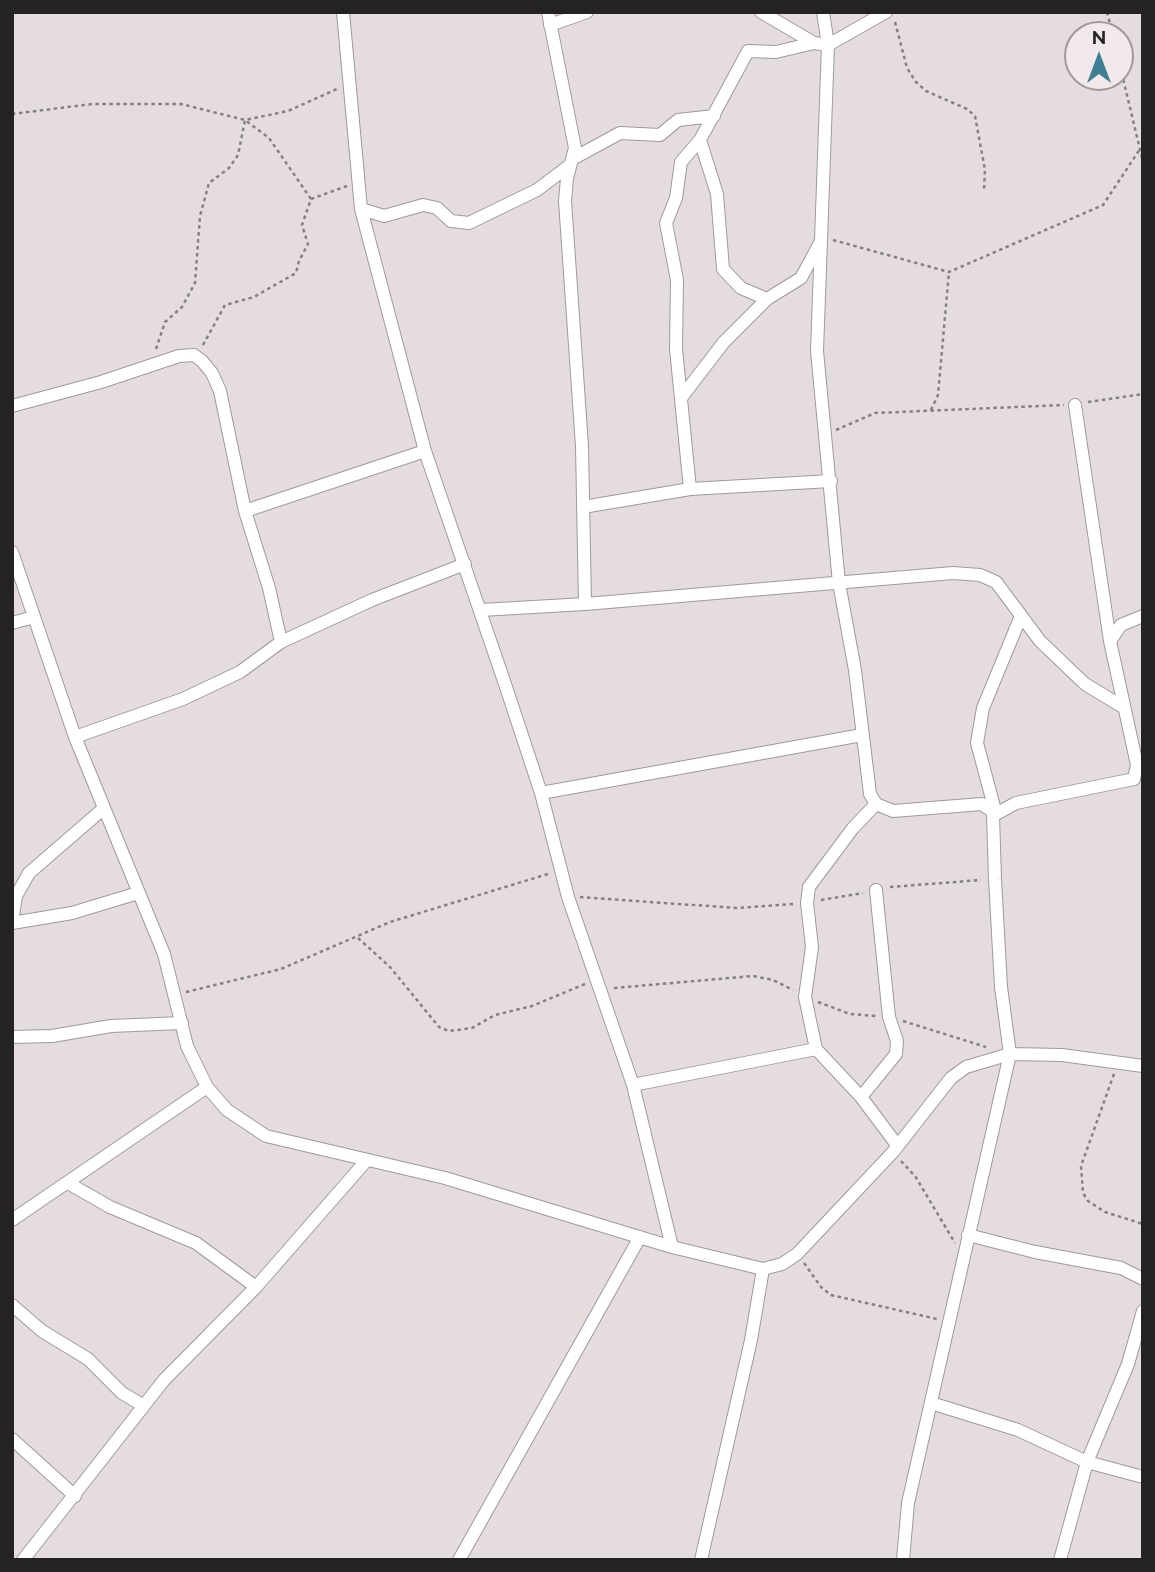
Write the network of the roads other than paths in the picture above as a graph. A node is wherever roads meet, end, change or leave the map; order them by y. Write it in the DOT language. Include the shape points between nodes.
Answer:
graph roads {
  1 [pos="343,12"];
  2 [pos="587,12"];
  3 [pos="761,12"];
  4 [pos="824,12"];
  5 [pos="886,12"];
  6 [pos="549,19"];
  7 [pos="814,43"];
  8 [pos="828,45"];
  9 [pos="714,116"];
  10 [pos="700,140"];
  11 [pos="573,161"];
  12 [pos="360,209"];
  13 [pos="823,237"];
  14 [pos="767,299"];
  15 [pos="681,398"];
  16 [pos="1074,405"];
  17 [pos="12,406"];
  18 [pos="425,451"];
  19 [pos="831,481"];
  20 [pos="690,489"];
  21 [pos="583,507"];
  22 [pos="245,512"];
  23 [pos="12,552"];
  24 [pos="464,564"];
  25 [pos="839,583"];
  26 [pos="584,604"];
  27 [pos="481,610"];
  28 [pos="1021,616"];
  29 [pos="1143,616"];
  30 [pos="34,617"];
  31 [pos="12,623"];
  32 [pos="1110,640"];
  33 [pos="281,642"];
  34 [pos="1123,707"];
  35 [pos="862,735"];
  36 [pos="75,737"];
  37 [pos="541,793"];
  38 [pos="876,804"];
  39 [pos="103,809"];
  40 [pos="996,814"];
  41 [pos="876,890"];
  42 [pos="138,893"];
  43 [pos="12,922"];
  44 [pos="182,1023"];
  45 [pos="12,1037"];
  46 [pos="816,1049"];
  47 [pos="1010,1054"];
  48 [pos="1143,1066"];
  49 [pos="633,1085"];
  50 [pos="207,1087"];
  51 [pos="861,1097"];
  52 [pos="895,1148"];
  53 [pos="366,1161"];
  54 [pos="68,1183"];
  55 [pos="12,1220"];
  56 [pos="968,1235"];
  57 [pos="640,1237"];
  58 [pos="672,1247"];
  59 [pos="763,1269"];
  60 [pos="1143,1279"];
  61 [pos="256,1287"];
  62 [pos="12,1305"];
  63 [pos="1143,1311"];
  64 [pos="931,1403"];
  65 [pos="144,1406"];
  66 [pos="12,1438"];
  67 [pos="1087,1462"];
  68 [pos="1143,1477"];
  69 [pos="75,1496"];
  70 [pos="23,1560"];
  71 [pos="459,1560"];
  72 [pos="701,1560"];
  73 [pos="903,1560"];
  74 [pos="1060,1560"];
  1 -- 12 [label="street"];
  2 -- 6 [label="street"];
  3 -- 7 [label="street"];
  4 -- 8 [label="street"];
  5 -- 8 [label="street"];
  6 -- 11 [label="street" via="570,116"];
  7 -- 8 [label="street"];
  7 -- 9 [label="street" via="776,52 748,51"];
  8 -- 13 [label="street"];
  9 -- 10 [label="street"];
  9 -- 11 [label="street" via="678,120 660,135 620,133"];
  10 -- 14 [label="street" via="717,194 723,269 741,288"];
  10 -- 15 [label="street" via="681,162 676,198 666,223 677,280"];
  11 -- 12 [label="street" via="537,190 469,223 451,221 437,208 423,205 384,216"];
  11 -- 21 [label="street" via="565,201"];
  12 -- 18 [label="street"];
  13 -- 14 [label="street" via="801,278"];
  13 -- 19 [label="street" via="817,351"];
  14 -- 15 [label="street" via="724,342"];
  15 -- 20 [label="street"];
  16 -- 32 [label="street"];
  17 -- 22 [label="street" via="194,355 212,373 220,391"];
  18 -- 22 [label="street"];
  18 -- 24 [label="street"];
  19 -- 20 [label="street"];
  19 -- 25 [label="street"];
  20 -- 21 [label="street"];
  21 -- 26 [label="street"];
  22 -- 33 [label="street"];
  23 -- 30 [label="street"];
  24 -- 27 [label="street"];
  24 -- 33 [label="street"];
  25 -- 26 [label="street"];
  25 -- 28 [label="street" via="953,573 980,575 996,582"];
  25 -- 35 [label="street"];
  26 -- 27 [label="street"];
  27 -- 37 [label="street"];
  28 -- 34 [label="street" via="1040,641 1086,684"];
  28 -- 40 [label="street" via="983,708 977,743"];
  29 -- 32 [label="street" via="1121,625"];
  30 -- 31 [label="street"];
  30 -- 36 [label="street"];
  32 -- 34 [label="street"];
  33 -- 36 [label="street" via="240,672"];
  34 -- 40 [label="street" via="1137,765 1134,779 1016,803"];
  35 -- 37 [label="street"];
  35 -- 38 [label="street" via="870,794"];
  36 -- 39 [label="street"];
  37 -- 49 [label="street" via="568,897"];
  38 -- 40 [label="street" via="893,811 982,804"];
  38 -- 46 [label="street" via="809,887 812,947 806,997"];
  39 -- 42 [label="street"];
  39 -- 43 [label="street" via="29,873 16,896"];
  40 -- 47 [label="street" via="1001,987"];
  41 -- 51 [label="street" via="896,1055"];
  42 -- 43 [label="street" via="72,913"];
  42 -- 44 [label="street" via="164,954"];
  44 -- 45 [label="street"];
  44 -- 50 [label="street" via="187,1046"];
  46 -- 49 [label="street"];
  46 -- 51 [label="street"];
  47 -- 48 [label="street" via="1062,1055"];
  47 -- 52 [label="street" via="966,1067 951,1078"];
  47 -- 56 [label="street"];
  49 -- 58 [label="street"];
  50 -- 53 [label="street" via="227,1110 266,1136"];
  50 -- 54 [label="street"];
  51 -- 52 [label="street"];
  52 -- 59 [label="street" via="797,1254"];
  53 -- 57 [label="street" via="445,1178"];
  53 -- 61 [label="street"];
  54 -- 55 [label="street"];
  54 -- 61 [label="street" via="110,1207 196,1243"];
  56 -- 60 [label="street" via="1121,1268"];
  56 -- 64 [label="street"];
  57 -- 58 [label="street"];
  57 -- 71 [label="street"];
  58 -- 59 [label="street"];
  59 -- 72 [label="street"];
  61 -- 65 [label="street"];
  62 -- 65 [label="street"];
  63 -- 67 [label="street" via="1128,1364"];
  64 -- 67 [label="street" via="1018,1430"];
  64 -- 73 [label="street" via="908,1503"];
  65 -- 69 [label="street"];
  66 -- 69 [label="street"];
  67 -- 68 [label="street"];
  67 -- 74 [label="street"];
  69 -- 70 [label="street"];
}
